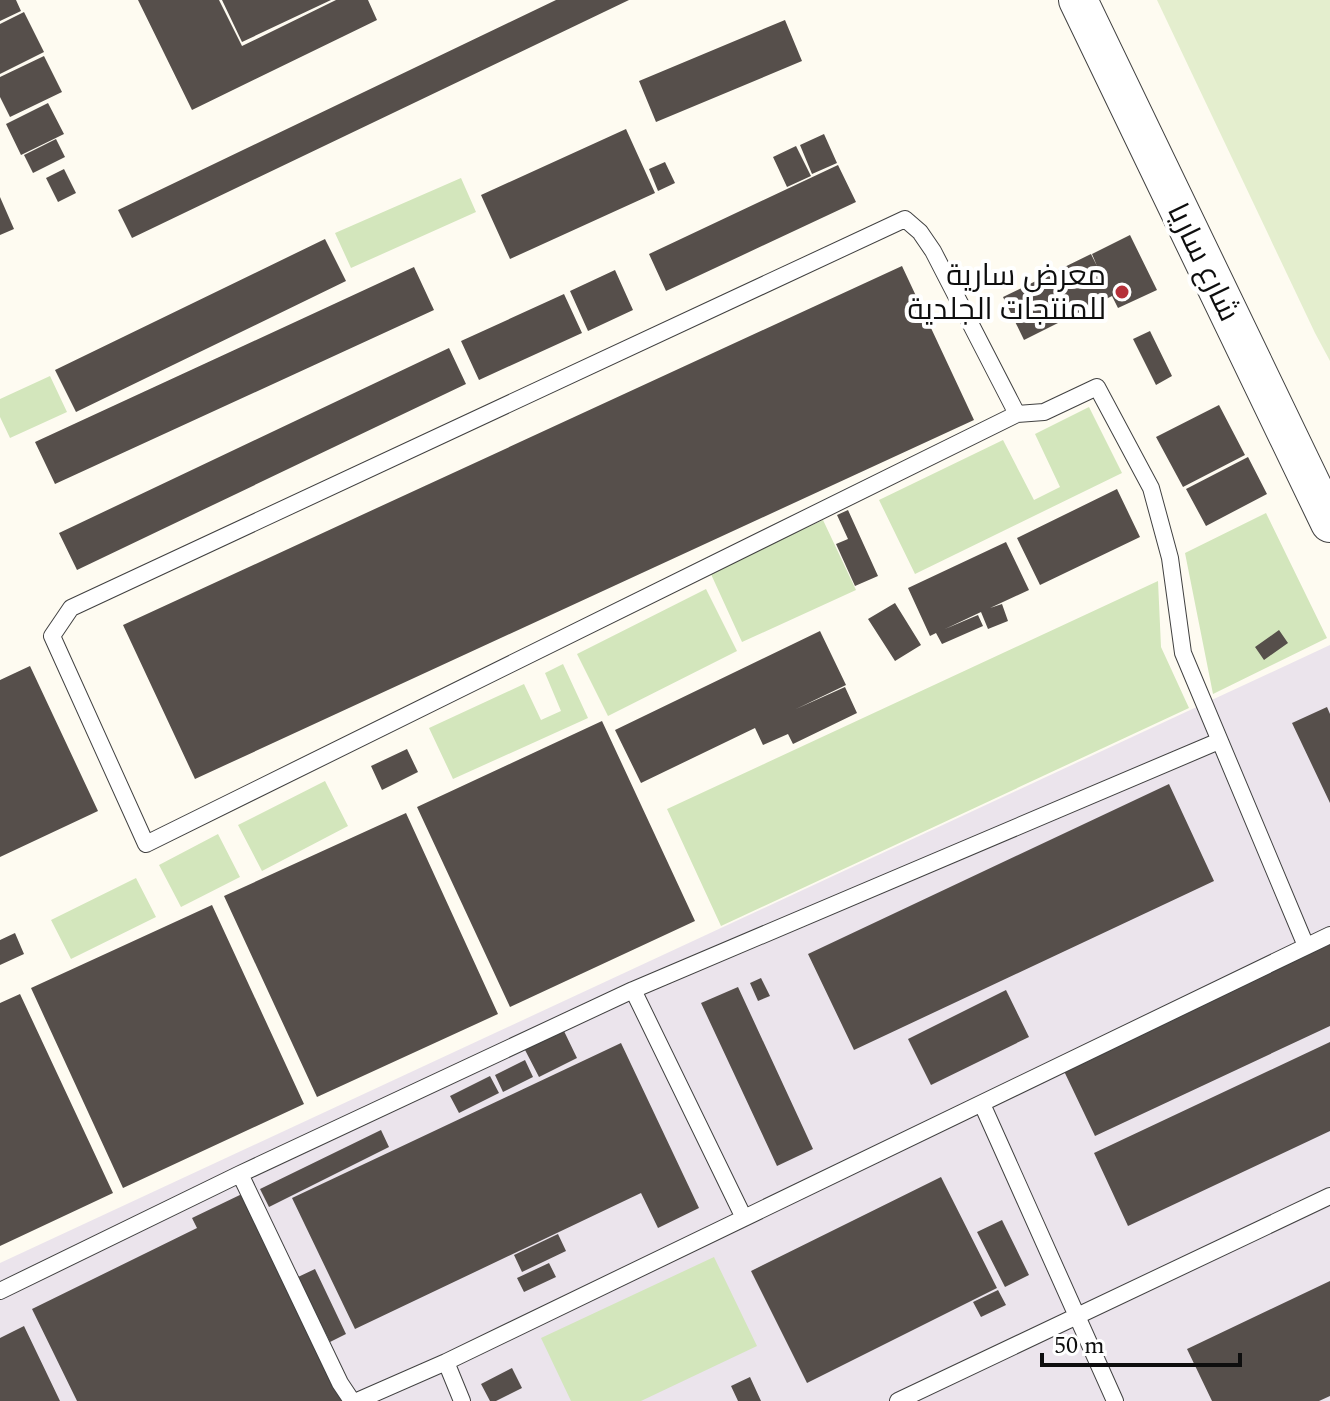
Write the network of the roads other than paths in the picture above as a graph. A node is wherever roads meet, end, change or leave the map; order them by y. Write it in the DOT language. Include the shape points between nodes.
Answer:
graph roads {
  1 [pos="1078,0"];
  2 [pos="1017,414"];
  3 [pos="1330,523"];
  4 [pos="1219,741"];
  5 [pos="1330,935"];
  6 [pos="1306,946"];
  7 [pos="633,990"];
  8 [pos="982,1104"];
  9 [pos="240,1174"];
  10 [pos="1330,1196"];
  11 [pos="744,1218"];
  12 [pos="0,1291"];
  13 [pos="1077,1318"];
  14 [pos="446,1362"];
  15 [pos="354,1401"];
  16 [pos="462,1401"];
  17 [pos="898,1401"];
  18 [pos="1115,1401"];
  1 -- 3 [label="street, شارع ساريا"];
  2 -- 2 [label="lane" via="933,251 905,219 71,608 52,636 146,844"];
  2 -- 4 [label="lane" via="1044,412 1097,387 1151,488 1170,558 1183,653"];
  4 -- 6 [label="lane"];
  4 -- 7 [label="lane"];
  5 -- 6 [label="lane"];
  6 -- 8 [label="lane"];
  7 -- 9 [label="lane"];
  7 -- 11 [label="lane"];
  8 -- 11 [label="lane"];
  8 -- 13 [label="lane"];
  9 -- 12 [label="lane"];
  9 -- 15 [label="lane" via="340,1383"];
  10 -- 13 [label="lane"];
  11 -- 14 [label="lane"];
  13 -- 17 [label="lane"];
  13 -- 18 [label="lane"];
  14 -- 15 [label="lane"];
  14 -- 16 [label="lane"];
}
